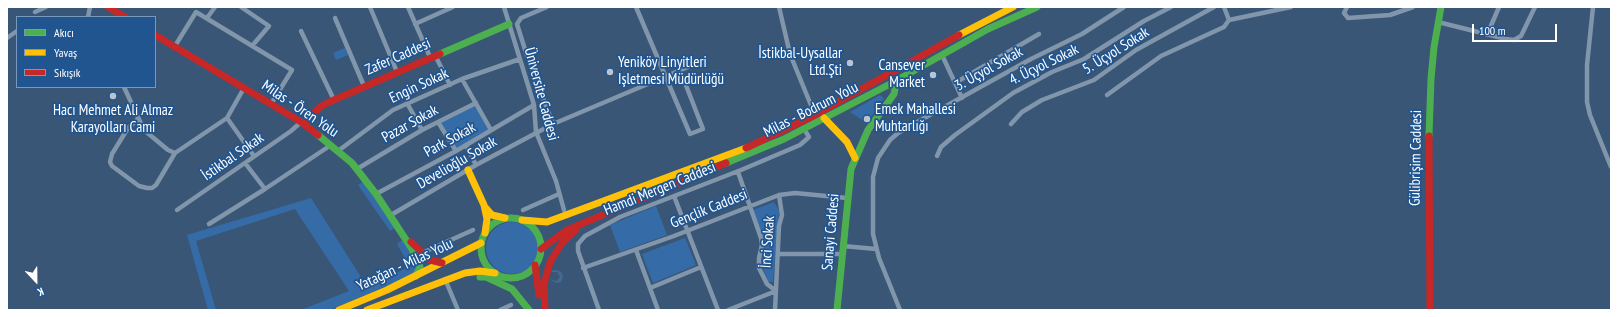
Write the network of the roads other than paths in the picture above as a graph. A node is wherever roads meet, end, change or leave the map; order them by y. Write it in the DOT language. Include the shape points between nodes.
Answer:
graph roads {
  1 [pos="46,7"];
  2 [pos="108,7"];
  3 [pos="215,7"];
  4 [pos="241,7"];
  5 [pos="370,7"];
  6 [pos="408,7"];
  7 [pos="453,7"];
  8 [pos="504,7"];
  9 [pos="547,7"];
  10 [pos="636,7"];
  11 [pos="779,7"];
  12 [pos="1013,7"];
  13 [pos="1037,7"];
  14 [pos="1124,7"];
  15 [pos="1171,7"];
  16 [pos="1214,7"];
  17 [pos="1224,7"];
  18 [pos="1291,7"];
  19 [pos="1347,7"];
  20 [pos="1413,7"];
  21 [pos="1441,7"];
  22 [pos="1499,7"];
  23 [pos="1535,7"];
  24 [pos="1592,10"];
  25 [pos="35,12"];
  26 [pos="123,16"];
  27 [pos="207,18"];
  28 [pos="335,18"];
  29 [pos="1229,20"];
  30 [pos="1438,22"];
  31 [pos="416,24"];
  32 [pos="508,24"];
  33 [pos="301,31"];
  34 [pos="16,32"];
  35 [pos="1039,34"];
  36 [pos="1487,34"];
  37 [pos="156,36"];
  38 [pos="7,38"];
  39 [pos="175,46"];
  40 [pos="252,46"];
  41 [pos="942,55"];
  42 [pos="432,56"];
  43 [pos="520,59"];
  44 [pos="688,67"];
  45 [pos="680,70"];
  46 [pos="398,72"];
  47 [pos="665,77"];
  48 [pos="462,79"];
  49 [pos="892,83"];
  50 [pos="955,83"];
  51 [pos="450,85"];
  52 [pos="364,86"];
  53 [pos="124,88"];
  54 [pos="244,88"];
  55 [pos="1107,96"];
  56 [pos="962,98"];
  57 [pos="334,100"];
  58 [pos="408,103"];
  59 [pos="476,103"];
  60 [pos="271,104"];
  61 [pos="534,105"];
  62 [pos="815,115"];
  63 [pos="227,118"];
  64 [pos="824,118"];
  65 [pos="138,119"];
  66 [pos="438,122"];
  67 [pos="302,123"];
  68 [pos="553,124"];
  69 [pos="1011,124"];
  70 [pos="804,129"];
  71 [pos="422,130"];
  72 [pos="491,130"];
  73 [pos="536,132"];
  74 [pos="331,145"];
  75 [pos="466,145"];
  76 [pos="338,151"];
  77 [pos="456,151"];
  78 [pos="176,153"];
  79 [pos="254,156"];
  80 [pos="937,156"];
  81 [pos="855,158"];
  82 [pos="245,162"];
  83 [pos="476,165"];
  84 [pos="1611,166"];
  85 [pos="357,168"];
  86 [pos="468,170"];
  87 [pos="738,172"];
  88 [pos="265,189"];
  89 [pos="376,194"];
  90 [pos="559,194"];
  91 [pos="779,195"];
  92 [pos="674,196"];
  93 [pos="848,198"];
  94 [pos="484,205"];
  95 [pos="750,206"];
  96 [pos="177,210"];
  97 [pos="523,210"];
  98 [pos="564,210"];
  99 [pos="391,215"];
  100 [pos="505,218"];
  101 [pos="522,220"];
  102 [pos="589,220"];
  103 [pos="209,224"];
  104 [pos="473,230"];
  105 [pos="687,231"];
  106 [pos="484,233"];
  107 [pos="404,235"];
  108 [pos="481,243"];
  109 [pos="843,246"];
  110 [pos="541,248"];
  111 [pos="876,249"];
  112 [pos="636,250"];
  113 [pos="422,253"];
  114 [pos="779,254"];
  115 [pos="842,254"];
  116 [pos="442,263"];
  117 [pos="536,265"];
  118 [pos="701,267"];
  119 [pos="583,268"];
  120 [pos="495,274"];
  121 [pos="416,276"];
  122 [pos="503,277"];
  123 [pos="445,279"];
  124 [pos="650,288"];
  125 [pos="776,290"];
  126 [pos="511,305"];
  127 [pos="339,310"];
  128 [pos="367,310"];
  129 [pos="458,310"];
  130 [pos="500,310"];
  131 [pos="530,310"];
  132 [pos="544,310"];
  133 [pos="598,310"];
  134 [pos="658,310"];
  135 [pos="718,310"];
  136 [pos="728,310"];
  137 [pos="775,310"];
  138 [pos="837,310"];
  139 [pos="900,310"];
  140 [pos="1430,310"];
  1 -- 25 [label="street"];
  2 -- 26 [label="main road"];
  3 -- 27 [label="street"];
  4 -- 40 [label="street" via="269,26"];
  5 -- 46 [label="street"];
  6 -- 31 [label="street"];
  7 -- 31 [label="street"];
  8 -- 32 [label="street, Üniversite Caddesi"];
  9 -- 68 [label="street" via="521,18 517,24"];
  10 -- 47 [label="street"];
  11 -- 62 [label="street" via="788,46"];
  12 -- 62 [label="main road, Milas - Bodrum Yolu"];
  13 -- 41 [label="main road, Milas - Bodrum Yolu" via="993,26"];
  14 -- 56 [label="street, 3. Üçyol Sokak" via="1069,41"];
  15 -- 80 [label="street, 4. Üçyol Sokak" via="1084,59 1052,72 1013,93 955,135 941,147"];
  16 -- 69 [label="street, 5. Üçyol Sokak" via="1136,50 1094,80 1052,95 1033,105 1017,116"];
  17 -- 29 [label="street"];
  18 -- 29 [label="street"];
  19 -- 20 [label="street" via="1344,13 1348,18 1390,15"];
  21 -- 30 [label="main road, Gülibrişim Caddesi"];
  22 -- 36 [label="street"];
  23 -- 36 [label="street" via="1523,33 1517,39"];
  24 -- 84 [label="street" via="1587,65 1587,102"];
  27 -- 39 [label="street" via="196,12"];
  27 -- 40 [label="street"];
  28 -- 52 [label="street"];
  29 -- 55 [label="street" via="1224,27 1161,56"];
  30 -- 36 [label="street"];
  30 -- 140 [label="main road, Gülibrişim Caddesi" via="1430,87"];
  31 -- 42 [label="street"];
  32 -- 42 [label="main road, Zafer Caddesi"];
  32 -- 43 [label="street, Üniversite Caddesi"];
  33 -- 57 [label="street"];
  34 -- 38 [label="street"];
  35 -- 50 [label="street"];
  37 -- 39 [label="main road, Milas - Ören Yolu"];
  39 -- 54 [label="main road, Milas - Ören Yolu"];
  40 -- 60 [label="street" via="292,70"];
  41 -- 49 [label="main road, Milas - Bodrum Yolu"];
  41 -- 50 [label="street"];
  42 -- 46 [label="main road, Zafer Caddesi"];
  42 -- 51 [label="street"];
  43 -- 48 [label="street, Engin Sokak"];
  43 -- 61 [label="street, Üniversite Caddesi"];
  44 -- 45 [label="street, Develioğlu Sokak"];
  45 -- 47 [label="street, Develioğlu Sokak"];
  45 -- 47 [label="street" via="703,129 690,134"];
  46 -- 52 [label="main road, Zafer Caddesi"];
  47 -- 68 [label="street, Develioğlu Sokak"];
  48 -- 51 [label="street, Engin Sokak"];
  48 -- 59 [label="street"];
  49 -- 64 [label="main road, Milas - Bodrum Yolu"];
  49 -- 81 [label="main road, Sanayi Caddesi" via="894,94 873,121"];
  50 -- 56 [label="street"];
  51 -- 58 [label="street, Engin Sokak"];
  52 -- 57 [label="main road, Zafer Caddesi"];
  53 -- 65 [label="street"];
  54 -- 60 [label="main road, Milas - Ören Yolu"];
  54 -- 63 [label="street"];
  56 -- 111 [label="street, 3. Üçyol Sokak" via="894,136 876,163 872,224"];
  57 -- 67 [label="main road, Zafer Caddesi" via="320,107"];
  58 -- 71 [label="street"];
  58 -- 76 [label="street, Engin Sokak" via="393,110"];
  59 -- 66 [label="street, Pazar Sokak"];
  59 -- 72 [label="street"];
  60 -- 67 [label="main road, Milas - Ören Yolu"];
  61 -- 72 [label="street, Park Sokak"];
  61 -- 73 [label="street, Üniversite Caddesi"];
  62 -- 101 [label="main road, Milas - Bodrum Yolu" via="746,148 583,210 547,222"];
  63 -- 78 [label="street"];
  63 -- 79 [label="street"];
  64 -- 70 [label="main road, Milas - Bodrum Yolu"];
  64 -- 81 [label="main road" via="847,142"];
  65 -- 78 [label="street" via="147,134"];
  65 -- 78 [label="street" via="130,126 112,154 112,166 139,186 150,188 156,185"];
  66 -- 71 [label="street, Pazar Sokak"];
  66 -- 77 [label="street"];
  67 -- 74 [label="main road, Milas - Ören Yolu"];
  67 -- 79 [label="street, İstikbal Sokak"];
  68 -- 73 [label="street, Develioğlu Sokak"];
  70 -- 87 [label="street, Hamdi Mergen Caddesi" via="809,137 804,142"];
  70 -- 102 [label="main road, Milas - Bodrum Yolu"];
  71 -- 85 [label="street, Pazar Sokak"];
  72 -- 75 [label="street, Park Sokak"];
  73 -- 83 [label="street, Develioğlu Sokak"];
  73 -- 90 [label="street, Üniversite Caddesi"];
  74 -- 76 [label="main road, Milas - Ören Yolu"];
  74 -- 88 [label="street"];
  75 -- 77 [label="street, Park Sokak"];
  75 -- 83 [label="street"];
  76 -- 85 [label="main road, Milas - Ören Yolu"];
  77 -- 89 [label="street, Park Sokak"];
  79 -- 82 [label="street, İstikbal Sokak"];
  81 -- 93 [label="main road, Sanayi Caddesi" via="850,174"];
  82 -- 88 [label="street"];
  82 -- 96 [label="street, İstikbal Sokak"];
  83 -- 86 [label="street, Develioğlu Sokak"];
  85 -- 89 [label="main road, Milas - Ören Yolu"];
  86 -- 94 [label="main road"];
  86 -- 99 [label="street, Develioğlu Sokak"];
  87 -- 92 [label="street, Hamdi Mergen Caddesi"];
  87 -- 95 [label="street, İnci Sokak"];
  88 -- 103 [label="street"];
  89 -- 99 [label="main road, Milas - Ören Yolu"];
  90 -- 97 [label="street"];
  90 -- 98 [label="street, Üniversite Caddesi"];
  91 -- 93 [label="street, Gençlik Caddesi" via="795,193"];
  91 -- 95 [label="street, Gençlik Caddesi"];
  91 -- 114 [label="street, İnci Sokak" via="782,215 779,226"];
  92 -- 105 [label="street"];
  92 -- 119 [label="street, Hamdi Mergen Caddesi" via="611,221 585,236 578,247"];
  93 -- 109 [label="main road, Sanayi Caddesi"];
  94 -- 100 [label="main road" via="492,215"];
  94 -- 106 [label="main road" via="488,219"];
  95 -- 105 [label="street, Gençlik Caddesi"];
  95 -- 125 [label="street, İnci Sokak" via="761,241 759,268 767,284"];
  99 -- 107 [label="main road, Milas - Ören Yolu"];
  100 -- 101 [label="main road"];
  100 -- 106 [label="main road" via="494,223"];
  101 -- 110 [label="main road" via="536,231"];
  102 -- 110 [label="main road"];
  102 -- 132 [label="main road" via="562,243 550,262 544,284"];
  104 -- 113 [label="street"];
  105 -- 112 [label="street, Gençlik Caddesi"];
  105 -- 118 [label="street"];
  106 -- 108 [label="main road"];
  107 -- 113 [label="main road"];
  107 -- 121 [label="main road" via="419,262 419,272"];
  108 -- 116 [label="main road, Yatağan - Milas Yolu"];
  108 -- 120 [label="main road" via="484,260"];
  109 -- 111 [label="street"];
  109 -- 115 [label="main road, Sanayi Caddesi"];
  110 -- 117 [label="main road"];
  111 -- 139 [label="street"];
  112 -- 119 [label="street, Gençlik Caddesi"];
  112 -- 124 [label="street"];
  113 -- 116 [label="main road" via="430,260"];
  114 -- 115 [label="street"];
  114 -- 125 [label="street, İnci Sokak"];
  115 -- 138 [label="main road, Sanayi Caddesi"];
  116 -- 121 [label="main road, Yatağan - Milas Yolu"];
  117 -- 122 [label="main road" via="521,276"];
  117 -- 132 [label="main road" via="538,291"];
  118 -- 124 [label="street"];
  118 -- 135 [label="street"];
  119 -- 133 [label="street, Hamdi Mergen Caddesi"];
  120 -- 122 [label="main road"];
  120 -- 123 [label="main road" via="480,271"];
  121 -- 127 [label="main road, Yatağan - Milas Yolu"];
  122 -- 131 [label="main road" via="517,285"];
  123 -- 128 [label="main road, Yatağan - Milas Yolu"];
  123 -- 129 [label="street"];
  123 -- 131 [label="main road" via="462,276 486,277 512,289"];
  124 -- 134 [label="street"];
  125 -- 136 [label="street"];
  125 -- 137 [label="street, İnci Sokak"];
  126 -- 130 [label="street"];
}
